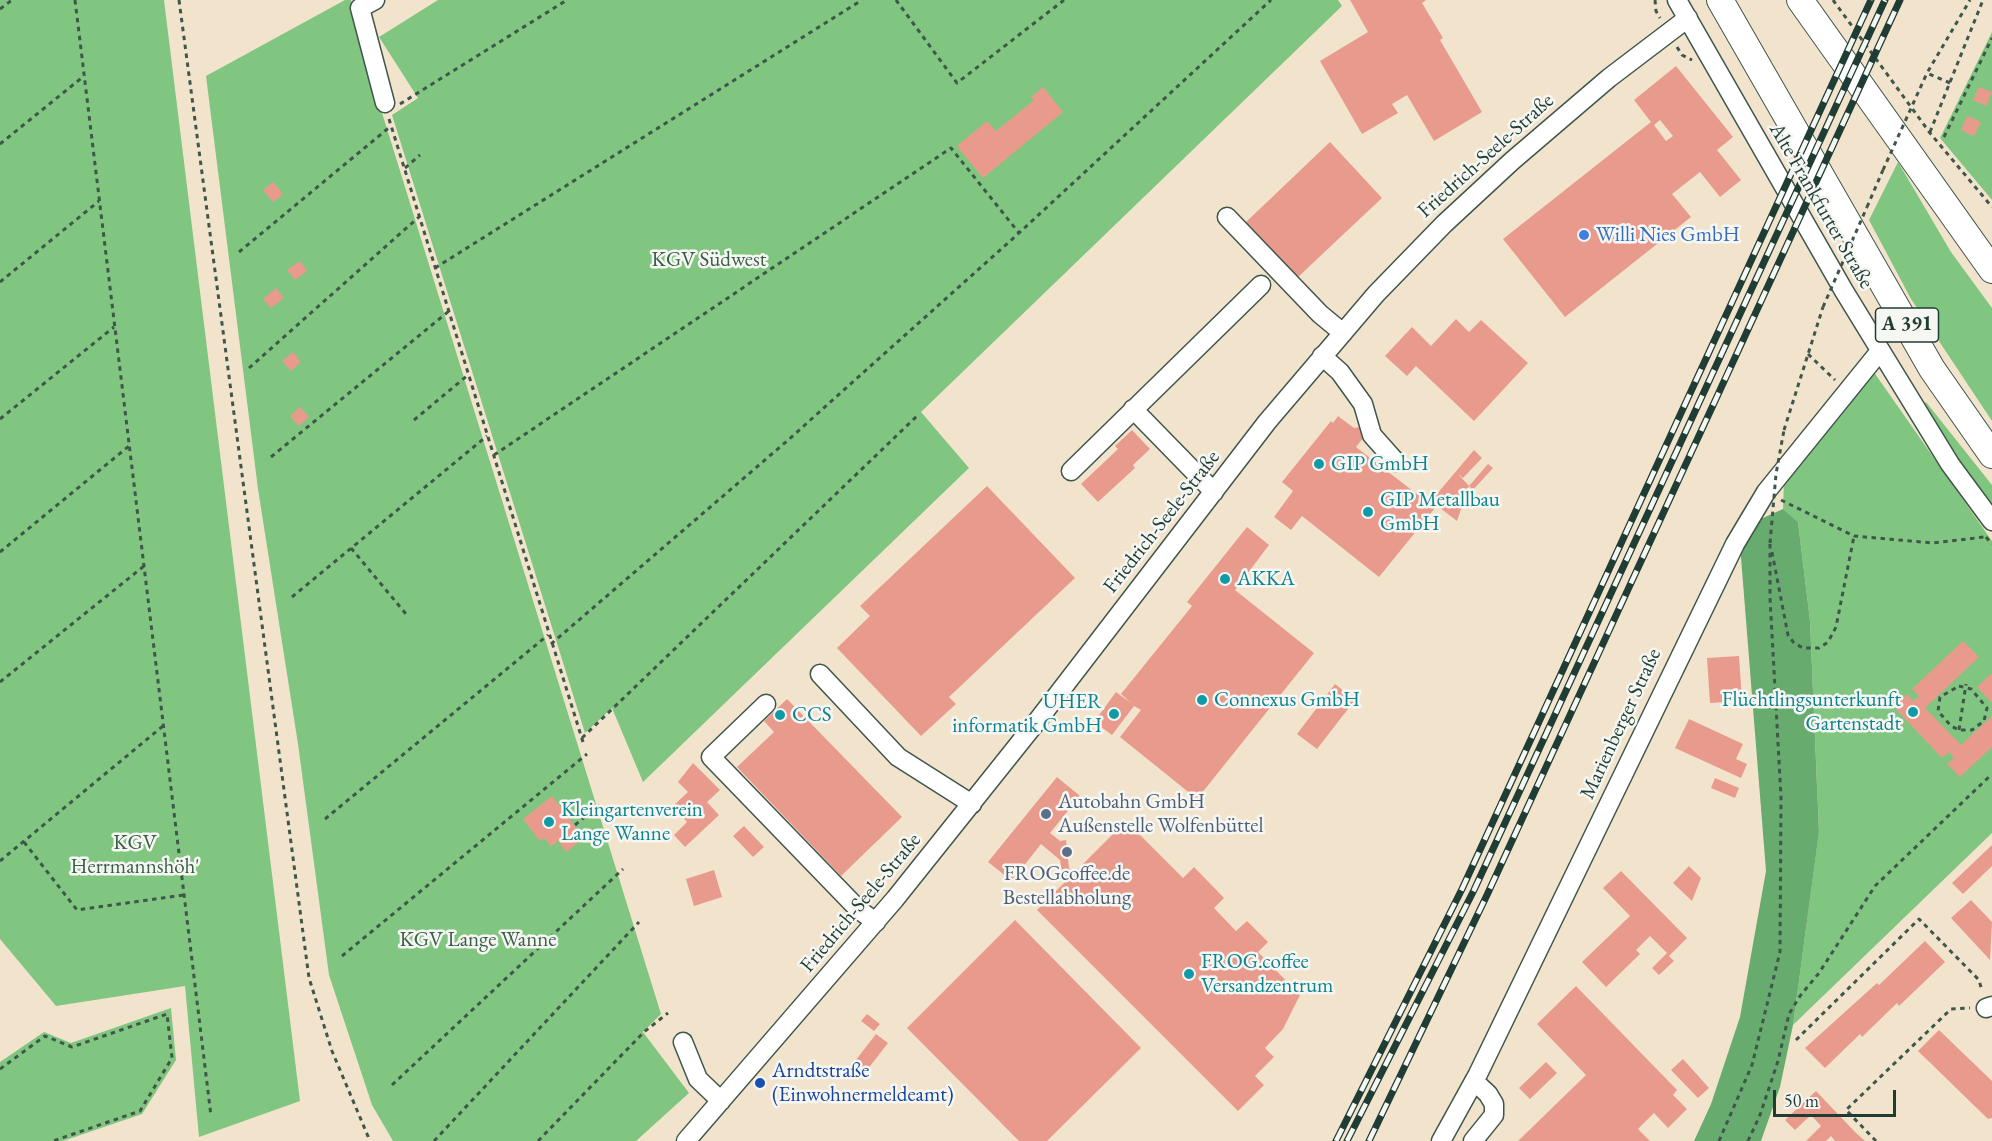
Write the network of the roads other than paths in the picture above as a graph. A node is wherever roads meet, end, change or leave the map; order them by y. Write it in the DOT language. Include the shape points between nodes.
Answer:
graph roads {
  1 [pos="1677,0"];
  2 [pos="1720,0"];
  3 [pos="1800,0"];
  4 [pos="368,4"];
  5 [pos="1688,18"];
  6 [pos="386,108"];
  7 [pos="1227,217"];
  8 [pos="1992,270"];
  9 [pos="1261,285"];
  10 [pos="1343,333"];
  11 [pos="1880,351"];
  12 [pos="1322,356"];
  13 [pos="1133,409"];
  14 [pos="1992,455"];
  15 [pos="1396,462"];
  16 [pos="1071,471"];
  17 [pos="1214,492"];
  18 [pos="1989,529"];
  19 [pos="820,674"];
  20 [pos="766,704"];
  21 [pos="972,804"];
  22 [pos="876,922"];
  23 [pos="683,1042"];
  24 [pos="1474,1081"];
  25 [pos="721,1101"];
  26 [pos="686,1141"];
  27 [pos="1441,1141"];
  28 [pos="1473,1141"];
  1 -- 5 [label="street, Alte Frankfurter Straße"];
  2 -- 14 [label="highway, A 391" via="1932,369"];
  3 -- 8 [label="highway"];
  4 -- 6 [label="street"];
  5 -- 10 [label="street, Friedrich-Seele-Straße" via="1609,78 1495,176 1410,258"];
  5 -- 11 [label="street, Alte Frankfurter Straße"];
  7 -- 10 [label="street"];
  9 -- 13 [label="street"];
  10 -- 12 [label="street, Friedrich-Seele-Straße"];
  11 -- 18 [label="street, Alte Frankfurter Straße"];
  11 -- 24 [label="street, Marienberger Straße" via="1766,492 1735,544"];
  12 -- 15 [label="street" via="1340,372 1363,404 1372,435"];
  12 -- 17 [label="street, Friedrich-Seele-Straße"];
  13 -- 16 [label="street"];
  13 -- 17 [label="street"];
  17 -- 21 [label="street, Friedrich-Seele-Straße"];
  19 -- 21 [label="street" via="898,757"];
  20 -- 22 [label="street" via="711,757 859,910"];
  21 -- 22 [label="street, Friedrich-Seele-Straße"];
  22 -- 25 [label="street, Friedrich-Seele-Straße"];
  23 -- 25 [label="street" via="698,1079"];
  24 -- 27 [label="street, Marienberger Straße"];
  24 -- 28 [label="street" via="1494,1104 1494,1115"];
  25 -- 26 [label="street, Friedrich-Seele-Straße"];
}
